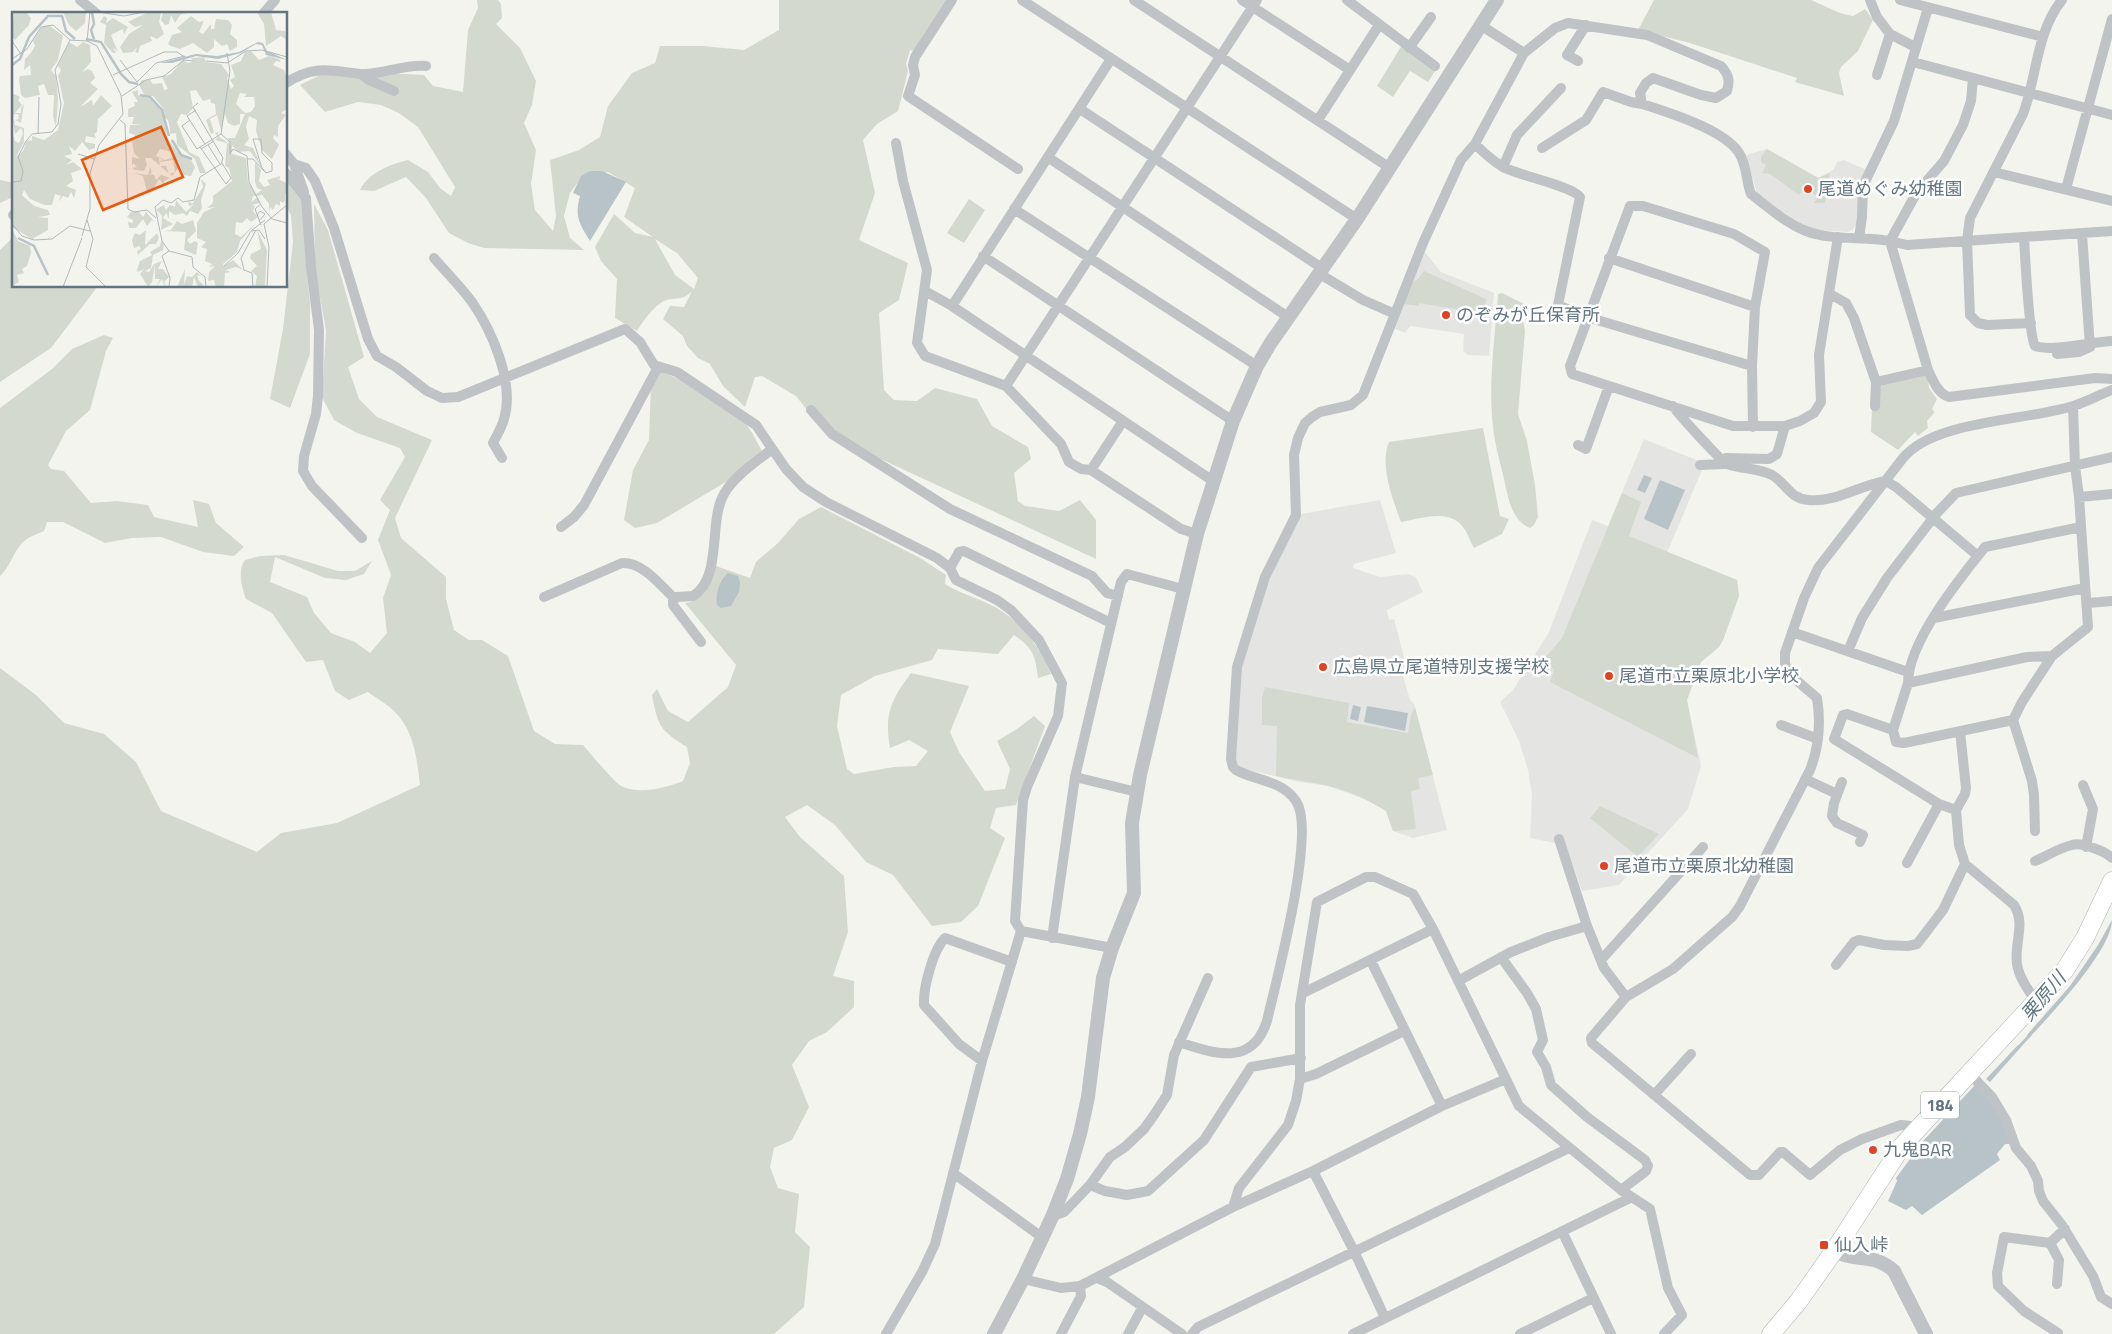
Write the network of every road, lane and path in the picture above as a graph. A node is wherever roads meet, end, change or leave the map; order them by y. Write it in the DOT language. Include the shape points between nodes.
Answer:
graph roads {
  1 [pos="80,0"];
  2 [pos="276,0"];
  3 [pos="952,0"];
  4 [pos="1022,0"];
  5 [pos="1134,0"];
  6 [pos="1242,0"];
  7 [pos="1347,0"];
  8 [pos="1498,0"];
  9 [pos="1870,0"];
  10 [pos="1900,0"];
  11 [pos="2062,0"];
  12 [pos="1254,3"];
  13 [pos="1362,4"];
  14 [pos="1928,8"];
  15 [pos="95,12"];
  16 [pos="265,12"];
  17 [pos="1431,17"];
  18 [pos="2112,18"];
  19 [pos="1380,25"];
  20 [pos="1482,26"];
  21 [pos="1586,26"];
  22 [pos="1890,34"];
  23 [pos="2043,37"];
  24 [pos="1410,48"];
  25 [pos="1915,48"];
  26 [pos="1524,53"];
  27 [pos="1220,56"];
  28 [pos="1111,59"];
  29 [pos="1578,62"];
  30 [pos="1913,62"];
  31 [pos="426,66"];
  32 [pos="1435,66"];
  33 [pos="1350,70"];
  34 [pos="361,74"];
  35 [pos="1876,76"];
  36 [pos="1973,78"];
  37 [pos="288,82"];
  38 [pos="1561,88"];
  39 [pos="394,91"];
  40 [pos="2029,93"];
  41 [pos="1642,104"];
  42 [pos="1187,107"];
  43 [pos="1080,108"];
  44 [pos="2089,108"];
  45 [pos="2112,115"];
  46 [pos="1318,120"];
  47 [pos="896,143"];
  48 [pos="1475,144"];
  49 [pos="1542,148"];
  50 [pos="288,156"];
  51 [pos="1049,158"];
  52 [pos="1154,158"];
  53 [pos="294,164"];
  54 [pos="1503,166"];
  55 [pos="1390,168"];
  56 [pos="1018,169"];
  57 [pos="1994,172"];
  58 [pos="288,176"];
  59 [pos="2066,189"];
  60 [pos="306,198"];
  61 [pos="2112,201"];
  62 [pos="1122,207"];
  63 [pos="1014,209"];
  64 [pos="1357,218"];
  65 [pos="2112,231"];
  66 [pos="2082,234"];
  67 [pos="1838,237"];
  68 [pos="2024,237"];
  69 [pos="1859,238"];
  70 [pos="1890,240"];
  71 [pos="1967,241"];
  72 [pos="983,256"];
  73 [pos="1090,257"];
  74 [pos="434,258"];
  75 [pos="1609,258"];
  76 [pos="1320,270"];
  77 [pos="925,291"];
  78 [pos="1830,294"];
  79 [pos="952,306"];
  80 [pos="1057,306"];
  81 [pos="1755,307"];
  82 [pos="1395,314"];
  83 [pos="1288,317"];
  84 [pos="1587,317"];
  85 [pos="2031,323"];
  86 [pos="2112,341"];
  87 [pos="2090,342"];
  88 [pos="2057,354"];
  89 [pos="1026,356"];
  90 [pos="1257,366"];
  91 [pos="1752,366"];
  92 [pos="658,367"];
  93 [pos="1928,370"];
  94 [pos="505,377"];
  95 [pos="2112,379"];
  96 [pos="1876,382"];
  97 [pos="1006,386"];
  98 [pos="1609,386"];
  99 [pos="2112,390"];
  100 [pos="1673,406"];
  101 [pos="1875,406"];
  102 [pos="2073,406"];
  103 [pos="811,410"];
  104 [pos="1233,420"];
  105 [pos="1123,421"];
  106 [pos="1785,426"];
  107 [pos="1753,427"];
  108 [pos="1578,445"];
  109 [pos="772,448"];
  110 [pos="2112,457"];
  111 [pos="502,458"];
  112 [pos="1724,463"];
  113 [pos="1700,465"];
  114 [pos="2074,466"];
  115 [pos="1091,470"];
  116 [pos="1213,481"];
  117 [pos="1886,481"];
  118 [pos="2112,494"];
  119 [pos="2079,497"];
  120 [pos="1933,518"];
  121 [pos="561,527"];
  122 [pos="2081,527"];
  123 [pos="1197,534"];
  124 [pos="362,538"];
  125 [pos="1978,556"];
  126 [pos="950,568"];
  127 [pos="2085,588"];
  128 [pos="1183,589"];
  129 [pos="1118,596"];
  130 [pos="544,597"];
  131 [pos="674,598"];
  132 [pos="2112,601"];
  133 [pos="2088,603"];
  134 [pos="1934,618"];
  135 [pos="1111,623"];
  136 [pos="1792,632"];
  137 [pos="701,642"];
  138 [pos="1848,651"];
  139 [pos="2052,656"];
  140 [pos="1908,677"];
  141 [pos="2013,720"];
  142 [pos="1781,725"];
  143 [pos="1893,730"];
  144 [pos="1960,731"];
  145 [pos="1818,739"];
  146 [pos="1075,778"];
  147 [pos="1805,779"];
  148 [pos="1842,782"];
  149 [pos="2084,785"];
  150 [pos="1137,792"];
  151 [pos="1837,794"];
  152 [pos="1939,804"];
  153 [pos="1956,810"];
  154 [pos="2035,831"];
  155 [pos="1559,839"];
  156 [pos="1860,842"];
  157 [pos="1703,847"];
  158 [pos="2086,847"];
  159 [pos="2112,858"];
  160 [pos="2035,861"];
  161 [pos="1907,863"];
  162 [pos="1965,864"];
  163 [pos="2112,881"];
  164 [pos="1587,926"];
  165 [pos="1433,929"];
  166 [pos="1021,931"];
  167 [pos="1052,938"];
  168 [pos="1112,948"];
  169 [pos="1501,957"];
  170 [pos="1601,960"];
  171 [pos="1370,961"];
  172 [pos="1012,962"];
  173 [pos="1836,965"];
  174 [pos="1208,978"];
  175 [pos="1458,981"];
  176 [pos="1303,993"];
  177 [pos="1626,997"];
  178 [pos="2037,1003"];
  179 [pos="1404,1031"];
  180 [pos="1179,1042"];
  181 [pos="1691,1054"];
  182 [pos="1301,1058"];
  183 [pos="982,1061"];
  184 [pos="1970,1074"];
  185 [pos="1300,1079"];
  186 [pos="1506,1079"];
  187 [pos="1654,1094"];
  188 [pos="1442,1106"];
  189 [pos="1920,1126"];
  190 [pos="1569,1148"];
  191 [pos="1314,1171"];
  192 [pos="953,1173"];
  193 [pos="1090,1185"];
  194 [pos="1621,1190"];
  195 [pos="1632,1197"];
  196 [pos="1234,1208"];
  197 [pos="1052,1217"];
  198 [pos="2065,1229"];
  199 [pos="1562,1231"];
  200 [pos="1043,1238"];
  201 [pos="2050,1243"];
  202 [pos="1354,1251"];
  203 [pos="1834,1252"];
  204 [pos="1097,1278"];
  205 [pos="1023,1279"];
  206 [pos="2057,1284"];
  207 [pos="1080,1286"];
  208 [pos="1593,1298"];
  209 [pos="2112,1304"];
  210 [pos="1142,1308"];
  211 [pos="1385,1318"];
  212 [pos="2058,1333"];
  213 [pos="886,1334"];
  214 [pos="994,1334"];
  215 [pos="1061,1334"];
  216 [pos="1128,1334"];
  217 [pos="1182,1334"];
  218 [pos="1192,1334"];
  219 [pos="1353,1334"];
  220 [pos="1520,1334"];
  221 [pos="1611,1334"];
  222 [pos="1664,1334"];
  223 [pos="1771,1334"];
  224 [pos="1926,1334"];
  1 -- 15 [label="street"];
  2 -- 16 [label="street"];
  3 -- 56 [label="street" via="915,57 915,75 908,96"];
  4 -- 28 [label="street"];
  5 -- 27 [label="street"];
  6 -- 12 [label="street"];
  7 -- 13 [label="street"];
  8 -- 20 [label="street"];
  9 -- 22 [label="street" via="1877,17"];
  10 -- 14 [label="street"];
  11 -- 23 [label="street"];
  12 -- 27 [label="street"];
  12 -- 33 [label="street"];
  13 -- 19 [label="street"];
  14 -- 23 [label="street"];
  14 -- 25 [label="street"];
  17 -- 24 [label="street"];
  18 -- 44 [label="street"];
  19 -- 24 [label="street"];
  19 -- 33 [label="street"];
  20 -- 26 [label="street"];
  20 -- 55 [label="street"];
  21 -- 26 [label="street" via="1568,23 1554,28"];
  21 -- 29 [label="street" via="1567,55"];
  21 -- 41 [label="street" via="1652,37 1721,66 1730,81 1727,91 1716,98 1652,78 1640,93"];
  22 -- 25 [label="street"];
  22 -- 35 [label="street"];
  23 -- 40 [label="street"];
  24 -- 32 [label="street"];
  25 -- 30 [label="street"];
  26 -- 48 [label="street"];
  27 -- 42 [label="street"];
  27 -- 46 [label="street"];
  28 -- 42 [label="street"];
  28 -- 43 [label="street"];
  30 -- 36 [label="street"];
  30 -- 69 [label="street" via="1894,121 1863,186"];
  31 -- 34 [label="street"];
  33 -- 46 [label="street"];
  34 -- 37 [label="street" via="330,69 303,74"];
  34 -- 39 [label="street"];
  36 -- 40 [label="street"];
  36 -- 70 [label="street" via="1969,111 1953,145 1917,192"];
  38 -- 54 [label="street" via="1517,135"];
  40 -- 44 [label="street"];
  40 -- 57 [label="street"];
  41 -- 49 [label="street" via="1603,92 1586,120"];
  41 -- 67 [label="street" via="1724,137 1740,154 1751,194 1806,231"];
  42 -- 52 [label="street"];
  42 -- 64 [label="street"];
  43 -- 51 [label="street"];
  43 -- 52 [label="street"];
  44 -- 45 [label="street"];
  44 -- 59 [label="street"];
  46 -- 55 [label="street"];
  47 -- 77 [label="street" via="927,270"];
  48 -- 54 [label="street"];
  48 -- 82 [label="street" via="1457,168"];
  50 -- 53 [label="street"];
  51 -- 62 [label="street"];
  51 -- 63 [label="street"];
  52 -- 62 [label="street"];
  52 -- 76 [label="street"];
  53 -- 60 [label="street"];
  53 -- 94 [label="street" via="306,168 315,181 334,228 368,339 377,356 442,398 458,397"];
  54 -- 84 [label="street" via="1526,177 1566,188 1580,197 1558,305"];
  55 -- 64 [label="street"];
  57 -- 59 [label="street"];
  57 -- 71 [label="street" via="1970,218"];
  58 -- 60 [label="street"];
  59 -- 61 [label="street"];
  60 -- 124 [label="street" via="320,358 316,414 304,456 304,471 312,486"];
  62 -- 73 [label="street"];
  62 -- 83 [label="street"];
  63 -- 72 [label="street"];
  63 -- 73 [label="street"];
  64 -- 76 [label="street"];
  65 -- 66 [label="street"];
  66 -- 68 [label="street"];
  66 -- 87 [label="street"];
  67 -- 69 [label="street"];
  67 -- 78 [label="street"];
  68 -- 71 [label="street"];
  68 -- 85 [label="street"];
  69 -- 70 [label="street"];
  70 -- 71 [label="street" via="1907,245"];
  70 -- 93 [label="street"];
  71 -- 85 [label="street" via="1970,315 1978,323 1987,325"];
  72 -- 79 [label="street"];
  72 -- 80 [label="street"];
  73 -- 80 [label="street"];
  73 -- 90 [label="street"];
  74 -- 94 [label="street" via="472,302"];
  75 -- 81 [label="street"];
  75 -- 81 [label="street" via="1630,206 1643,206 1734,234 1765,252"];
  75 -- 84 [label="street"];
  76 -- 82 [label="street" via="1364,300"];
  76 -- 83 [label="street"];
  77 -- 79 [label="street"];
  77 -- 97 [label="street" via="918,343 925,356"];
  78 -- 96 [label="street" via="1846,303 1854,318"];
  78 -- 106 [label="street" via="1819,355 1821,402 1814,412"];
  79 -- 89 [label="street"];
  80 -- 89 [label="street"];
  80 -- 104 [label="street"];
  81 -- 91 [label="street"];
  82 -- 180 [label="street" via="1363,395 1351,404 1320,412 1300,430 1294,455 1296,515 1265,577 1237,667 1233,767 1287,791 1297,801 1303,825 1301,865 1267,1021 1260,1038 1246,1050 1233,1054 1220,1054"];
  83 -- 90 [label="street"];
  84 -- 91 [label="street"];
  84 -- 98 [label="street" via="1570,366 1572,374"];
  85 -- 87 [label="street" via="2035,346 2081,346"];
  86 -- 87 [label="street"];
  87 -- 88 [label="street" via="2090,347 2079,352"];
  89 -- 97 [label="street"];
  89 -- 105 [label="street"];
  90 -- 104 [label="street"];
  91 -- 107 [label="street"];
  92 -- 94 [label="street" via="640,342 625,329"];
  92 -- 109 [label="street" via="677,372 756,426"];
  92 -- 121 [label="street" via="584,505"];
  93 -- 95 [label="street" via="1944,396 1949,397 2095,378"];
  93 -- 96 [label="street"];
  94 -- 111 [label="street" via="504,418 493,443"];
  96 -- 101 [label="street"];
  97 -- 115 [label="street" via="1061,444 1069,462"];
  98 -- 100 [label="street"];
  98 -- 108 [label="street" via="1586,449"];
  99 -- 102 [label="street"];
  100 -- 107 [label="street" via="1733,426"];
  100 -- 112 [label="street"];
  102 -- 114 [label="street"];
  102 -- 117 [label="street" via="1956,430 1924,440 1908,451"];
  103 -- 129 [label="street" via="832,434 950,509 1092,576 1107,593"];
  104 -- 116 [label="street"];
  105 -- 115 [label="street"];
  105 -- 116 [label="street"];
  106 -- 107 [label="street"];
  106 -- 112 [label="street" via="1776,454 1769,459 1726,458"];
  109 -- 126 [label="street" via="803,487"];
  109 -- 131 [label="street" via="724,493 711,564 702,587 693,596"];
  110 -- 114 [label="street"];
  112 -- 113 [label="street"];
  112 -- 117 [label="street" via="1770,474 1781,481 1791,494 1807,500 1825,500"];
  114 -- 119 [label="street"];
  114 -- 120 [label="street" via="1956,494"];
  115 -- 123 [label="street" via="1181,529"];
  116 -- 123 [label="street"];
  117 -- 120 [label="street"];
  117 -- 136 [label="street" via="1818,568"];
  118 -- 119 [label="street"];
  119 -- 122 [label="street"];
  120 -- 125 [label="street"];
  120 -- 138 [label="street" via="1887,578 1862,618"];
  122 -- 125 [label="street" via="1985,547"];
  122 -- 127 [label="street"];
  123 -- 128 [label="street"];
  125 -- 134 [label="street" via="1942,602"];
  126 -- 135 [label="street" via="959,552 964,551"];
  126 -- 166 [label="street" via="956,580 1011,610 1039,640 1062,683 1058,716 1023,800 1015,921"];
  127 -- 133 [label="street"];
  127 -- 134 [label="street"];
  128 -- 129 [label="street" via="1127,574"];
  128 -- 150 [label="street"];
  129 -- 135 [label="street"];
  130 -- 131 [label="street" via="626,563 645,572"];
  131 -- 137 [label="street" via="673,605"];
  132 -- 133 [label="street"];
  133 -- 139 [label="street" via="2088,627"];
  134 -- 140 [label="street" via="1922,638"];
  135 -- 146 [label="street"];
  136 -- 138 [label="street"];
  136 -- 145 [label="street" via="1785,663 1788,673 1817,698"];
  138 -- 140 [label="street"];
  139 -- 140 [label="street"];
  139 -- 141 [label="street"];
  140 -- 143 [label="street"];
  141 -- 144 [label="street"];
  141 -- 154 [label="street" via="2032,780"];
  142 -- 145 [label="street"];
  143 -- 144 [label="street" via="1896,742 1904,743"];
  143 -- 152 [label="street" via="1847,714 1843,716 1834,739"];
  144 -- 153 [label="street" via="1966,788"];
  145 -- 147 [label="street" via="1817,751"];
  146 -- 150 [label="street"];
  146 -- 167 [label="street"];
  147 -- 151 [label="street"];
  147 -- 177 [label="street" via="1732,917 1672,969"];
  148 -- 151 [label="street"];
  149 -- 158 [label="street" via="2093,809"];
  150 -- 168 [label="street" via="1132,824 1134,893"];
  151 -- 156 [label="street" via="1832,816 1838,824 1863,835"];
  152 -- 153 [label="street"];
  152 -- 161 [label="street"];
  153 -- 162 [label="street" via="1958,845"];
  155 -- 164 [label="street"];
  157 -- 170 [label="street"];
  158 -- 159 [label="street" via="2096,848"];
  158 -- 160 [label="street" via="2072,844"];
  162 -- 173 [label="street" via="1943,910 1917,944 1884,945 1859,940"];
  162 -- 178 [label="street" via="2014,905 2019,913 2017,966"];
  163 -- 178 [label="highway, 184" via="2085,938"];
  164 -- 169 [label="street" via="1549,937"];
  164 -- 170 [label="street"];
  165 -- 171 [label="street"];
  165 -- 175 [label="street"];
  165 -- 176 [label="street" via="1411,891 1375,877 1366,877 1317,902"];
  166 -- 167 [label="street"];
  166 -- 172 [label="street"];
  167 -- 168 [label="street"];
  168 -- 197 [label="street" via="1103,978 1088,1097 1067,1179"];
  169 -- 175 [label="street"];
  169 -- 194 [label="street" via="1536,1009 1543,1040 1537,1052 1551,1085 1586,1117 1645,1160 1646,1171"];
  170 -- 177 [label="street"];
  171 -- 176 [label="street"];
  171 -- 179 [label="street"];
  172 -- 183 [label="street"];
  172 -- 183 [label="street" via="945,938 938,945 923,996 924,1006 959,1044"];
  174 -- 180 [label="street"];
  175 -- 186 [label="street"];
  176 -- 182 [label="street" via="1300,1005"];
  177 -- 187 [label="street" via="1591,1038 1592,1043"];
  178 -- 184 [label="highway, 184"];
  179 -- 185 [label="street"];
  179 -- 188 [label="street"];
  180 -- 193 [label="street" via="1167,1095 1144,1129 1110,1157"];
  181 -- 187 [label="street"];
  182 -- 185 [label="street"];
  182 -- 193 [label="street" via="1252,1067 1204,1140 1148,1191 1127,1195"];
  183 -- 192 [label="street"];
  184 -- 189 [label="highway, 184"];
  184 -- 198 [label="street" via="1992,1097 2006,1120 2016,1148 2031,1166 2043,1201"];
  185 -- 196 [label="street" via="1288,1125 1239,1188"];
  186 -- 188 [label="street"];
  186 -- 190 [label="street" via="1519,1106"];
  187 -- 189 [label="street" via="1750,1175 1760,1175 1780,1152 1810,1175 1840,1150 1862,1139 1901,1125"];
  188 -- 191 [label="street"];
  189 -- 203 [label="highway, 184" via="1902,1146"];
  190 -- 194 [label="street"];
  190 -- 202 [label="street"];
  191 -- 196 [label="street"];
  191 -- 202 [label="street"];
  192 -- 200 [label="street"];
  192 -- 213 [label="street" via="935,1244"];
  193 -- 197 [label="street" via="1064,1212"];
  194 -- 195 [label="street"];
  195 -- 199 [label="street"];
  195 -- 222 [label="street" via="1650,1209 1668,1288 1682,1315"];
  196 -- 204 [label="street"];
  197 -- 200 [label="street"];
  198 -- 201 [label="street"];
  198 -- 209 [label="street" via="2101,1296"];
  199 -- 208 [label="street"];
  199 -- 211 [label="street"];
  200 -- 205 [label="street"];
  201 -- 206 [label="street" via="2059,1260"];
  201 -- 212 [label="street" via="2004,1237 1997,1273 1998,1286 2024,1310"];
  202 -- 211 [label="street"];
  202 -- 218 [label="street" via="1198,1327"];
  203 -- 223 [label="highway, 184"];
  203 -- 224 [label="street" via="1887,1264"];
  204 -- 207 [label="street"];
  204 -- 210 [label="street" via="1108,1282"];
  205 -- 207 [label="street" via="1061,1288"];
  205 -- 214 [label="street"];
  207 -- 215 [label="street" via="1081,1296"];
  208 -- 220 [label="street"];
  208 -- 221 [label="street"];
  210 -- 216 [label="street"];
  210 -- 217 [label="street"];
  211 -- 219 [label="street"];
}
